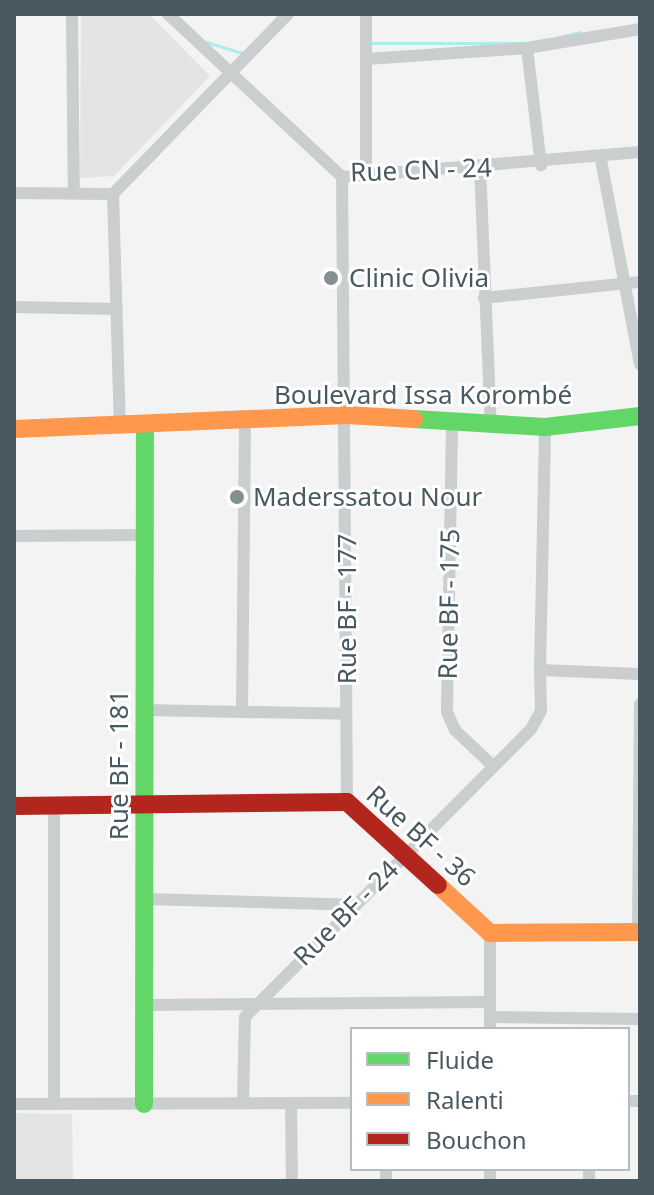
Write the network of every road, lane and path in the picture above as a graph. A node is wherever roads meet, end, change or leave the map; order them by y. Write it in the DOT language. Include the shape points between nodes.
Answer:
graph roads {
  1 [pos="72,14"];
  2 [pos="168,14"];
  3 [pos="288,14"];
  4 [pos="366,14"];
  5 [pos="640,29"];
  6 [pos="527,48"];
  7 [pos="367,59"];
  8 [pos="231,75"];
  9 [pos="640,152"];
  10 [pos="601,160"];
  11 [pos="541,165"];
  12 [pos="480,167"];
  13 [pos="366,174"];
  14 [pos="342,177"];
  15 [pos="14,193"];
  16 [pos="74,193"];
  17 [pos="113,194"];
  18 [pos="640,282"];
  19 [pos="625,285"];
  20 [pos="484,298"];
  21 [pos="14,307"];
  22 [pos="117,309"];
  23 [pos="640,364"];
  24 [pos="347,415"];
  25 [pos="640,416"];
  26 [pos="245,421"];
  27 [pos="145,425"];
  28 [pos="452,425"];
  29 [pos="491,427"];
  30 [pos="545,427"];
  31 [pos="120,428"];
  32 [pos="14,429"];
  33 [pos="145,535"];
  34 [pos="14,536"];
  35 [pos="540,670"];
  36 [pos="640,674"];
  37 [pos="640,704"];
  38 [pos="145,710"];
  39 [pos="242,712"];
  40 [pos="346,714"];
  41 [pos="492,765"];
  42 [pos="347,802"];
  43 [pos="146,804"];
  44 [pos="54,805"];
  45 [pos="14,806"];
  46 [pos="404,855"];
  47 [pos="145,899"];
  48 [pos="354,905"];
  49 [pos="639,932"];
  50 [pos="490,933"];
  51 [pos="490,1002"];
  52 [pos="145,1005"];
  53 [pos="254,1005"];
  54 [pos="640,1019"];
  55 [pos="490,1023"];
  56 [pos="243,1103"];
  57 [pos="350,1103"];
  58 [pos="14,1104"];
  59 [pos="54,1104"];
  60 [pos="144,1104"];
  61 [pos="291,1104"];
  62 [pos="292,1181"];
  1 -- 16 [label="street"];
  2 -- 8 [label="street, Rue CN - 24"];
  3 -- 8 [label="street"];
  4 -- 7 [label="street"];
  5 -- 6 [label="street"];
  6 -- 7 [label="street"];
  6 -- 11 [label="street"];
  7 -- 13 [label="street"];
  8 -- 14 [label="street, Rue CN - 24"];
  8 -- 17 [label="street"];
  9 -- 10 [label="street, Rue CN - 24"];
  10 -- 11 [label="street, Rue CN - 24"];
  10 -- 19 [label="street"];
  11 -- 12 [label="street, Rue CN - 24"];
  12 -- 13 [label="street, Rue CN - 24"];
  12 -- 20 [label="street"];
  13 -- 14 [label="street, Rue CN - 24"];
  14 -- 24 [label="street, Rue BF - 177"];
  15 -- 16 [label="street"];
  16 -- 17 [label="street"];
  17 -- 22 [label="street"];
  18 -- 19 [label="street"];
  19 -- 20 [label="street"];
  19 -- 23 [label="street"];
  20 -- 29 [label="street"];
  21 -- 22 [label="street"];
  22 -- 31 [label="street"];
  24 -- 26 [label="street, Boulevard Issa Korombé"];
  24 -- 28 [label="street, Boulevard Issa Korombé"];
  24 -- 40 [label="street, Rue BF - 177"];
  25 -- 30 [label="street, Boulevard Issa Korombé"];
  26 -- 27 [label="street, Boulevard Issa Korombé"];
  26 -- 39 [label="street"];
  27 -- 31 [label="street, Boulevard Issa Korombé"];
  27 -- 33 [label="street, Rue BF - 181"];
  28 -- 29 [label="street, Boulevard Issa Korombé"];
  28 -- 41 [label="street, Rue BF - 175" via="447,712 455,730"];
  29 -- 30 [label="street, Boulevard Issa Korombé"];
  30 -- 35 [label="street, Rue BF - 24"];
  31 -- 32 [label="street, Boulevard Issa Korombé"];
  33 -- 34 [label="street"];
  33 -- 38 [label="street, Rue BF - 181"];
  35 -- 36 [label="street"];
  35 -- 41 [label="street, Rue BF - 24" via="537,721"];
  37 -- 49 [label="street"];
  38 -- 39 [label="street"];
  38 -- 43 [label="street, Rue BF - 181"];
  39 -- 40 [label="street"];
  40 -- 42 [label="street, Rue BF - 177"];
  41 -- 46 [label="street, Rue BF - 24"];
  42 -- 43 [label="street, Rue BF - 36"];
  42 -- 46 [label="street, Rue BF - 36"];
  43 -- 44 [label="street, Rue BF - 36"];
  43 -- 47 [label="street, Rue BF - 181"];
  44 -- 45 [label="street, Rue BF - 36"];
  44 -- 59 [label="street"];
  46 -- 48 [label="street, Rue BF - 24"];
  46 -- 50 [label="street, Rue BF - 36"];
  47 -- 48 [label="street"];
  47 -- 52 [label="street, Rue BF - 181"];
  48 -- 53 [label="street, Rue BF - 24"];
  49 -- 50 [label="street"];
  50 -- 51 [label="street"];
  51 -- 53 [label="street"];
  51 -- 55 [label="street"];
  52 -- 53 [label="street"];
  52 -- 60 [label="street, Rue BF - 181"];
  53 -- 56 [label="street, Rue BF - 24" via="241,1027"];
  54 -- 55 [label="street"];
  56 -- 60 [label="street"];
  56 -- 61 [label="street"];
  57 -- 61 [label="street"];
  58 -- 59 [label="street"];
  59 -- 60 [label="street"];
  61 -- 62 [label="street"];
}
